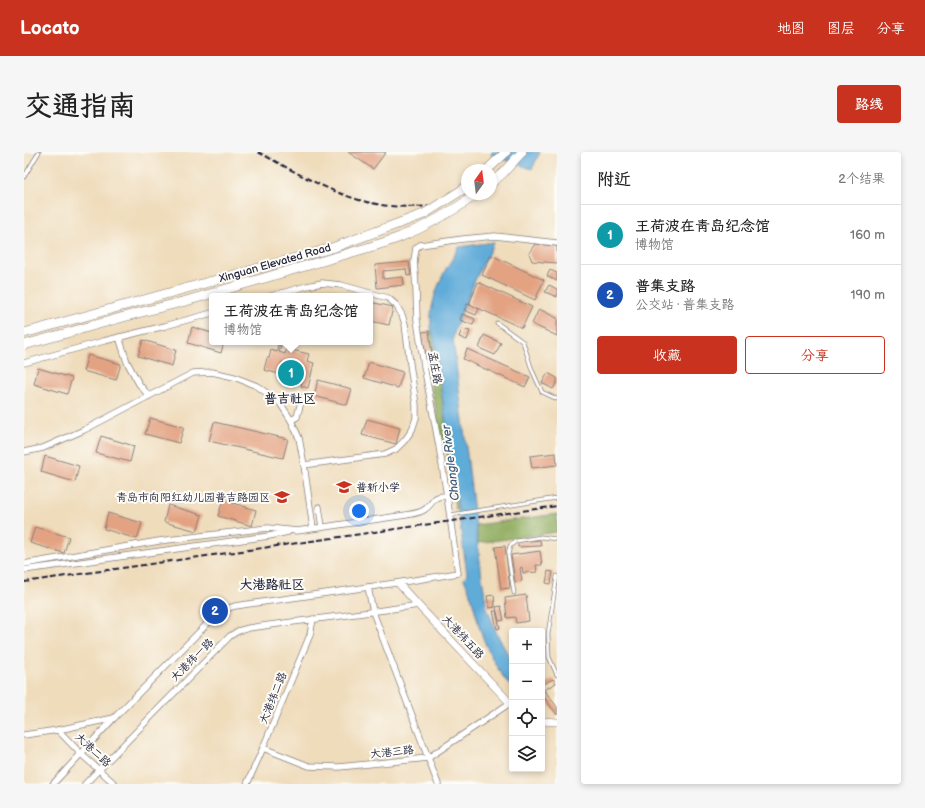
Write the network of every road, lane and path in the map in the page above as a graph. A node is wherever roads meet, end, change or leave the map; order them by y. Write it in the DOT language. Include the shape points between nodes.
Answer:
graph roads {
  1 [pos="39,152"];
  2 [pos="506,152"];
  3 [pos="522,152"];
  4 [pos="493,164"];
  5 [pos="24,177"];
  6 [pos="497,178"];
  7 [pos="461,191"];
  8 [pos="468,200"];
  9 [pos="557,243"];
  10 [pos="213,293"];
  11 [pos="281,293"];
  12 [pos="370,293"];
  13 [pos="209,294"];
  14 [pos="373,294"];
  15 [pos="209,314"];
  16 [pos="497,323"];
  17 [pos="24,333"];
  18 [pos="119,337"];
  19 [pos="24,345"];
  20 [pos="24,363"];
  21 [pos="149,396"];
  22 [pos="302,398"];
  23 [pos="557,399"];
  24 [pos="291,420"];
  25 [pos="24,452"];
  26 [pos="304,465"];
  27 [pos="447,496"];
  28 [pos="557,498"];
  29 [pos="319,507"];
  30 [pos="450,515"];
  31 [pos="322,527"];
  32 [pos="313,528"];
  33 [pos="297,531"];
  34 [pos="557,539"];
  35 [pos="24,564"];
  36 [pos="24,570"];
  37 [pos="557,576"];
  38 [pos="399,584"];
  39 [pos="368,587"];
  40 [pos="514,594"];
  41 [pos="418,605"];
  42 [pos="373,612"];
  43 [pos="313,619"];
  44 [pos="557,675"];
  45 [pos="509,702"];
  46 [pos="509,705"];
  47 [pos="114,718"];
  48 [pos="545,721"];
  49 [pos="557,722"];
  50 [pos="58,730"];
  51 [pos="24,735"];
  52 [pos="263,748"];
  53 [pos="81,754"];
  54 [pos="428,758"];
  55 [pos="98,770"];
  56 [pos="52,784"];
  57 [pos="85,784"];
  58 [pos="115,784"];
  59 [pos="247,784"];
  60 [pos="438,784"];
  1 -- 5 [label="lane"];
  2 -- 4 [label="highway"];
  3 -- 6 [label="highway"];
  7 -- 17 [label="highway, Xinguan Elevated Road, bridge" via="424,214 332,248"];
  8 -- 10 [label="highway, Xinguan Elevated Road, bridge" via="400,237"];
  9 -- 27 [label="street, 孟庄路" via="495,236 463,238 420,245 416,248 414,261 417,320"];
  11 -- 12 [label="street" via="322,283 342,285"];
  13 -- 19 [label="highway, Xinguan Elevated Road, bridge"];
  14 -- 26 [label="street" via="388,298 396,305 405,324 416,405 416,418 412,430 396,449 385,454"];
  15 -- 18 [label="street"];
  16 -- 23 [label="lane" via="523,342 542,392"];
  18 -- 20 [label="street"];
  18 -- 21 [label="street" via="127,362"];
  21 -- 24 [label="street" via="193,373 212,372 257,386 280,402"];
  21 -- 25 [label="street" via="84,430 43,448"];
  22 -- 24 [label="street" via="296,417"];
  24 -- 26 [label="street" via="299,438"];
  26 -- 32 [label="street"];
  27 -- 30 [label="street, 孟庄路"];
  27 -- 31 [label="street" via="435,498 423,511"];
  28 -- 30 [label="lane"];
  29 -- 31 [label="street"];
  30 -- 38 [label="street, 孟庄路" via="458,573"];
  31 -- 32 [label="street"];
  32 -- 33 [label="street"];
  33 -- 35 [label="street" via="268,528 159,541"];
  33 -- 36 [label="street"];
  34 -- 40 [label="lane" via="516,540 510,546 508,555"];
  37 -- 44 [label="lane" via="548,634 549,657"];
  38 -- 39 [label="street"];
  38 -- 41 [label="street, 大港纬五路"];
  39 -- 42 [label="street"];
  39 -- 47 [label="street" via="226,609 213,618"];
  41 -- 42 [label="street, 大港纬一路"];
  41 -- 45 [label="street, 大港纬五路"];
  42 -- 43 [label="street, 大港纬一路"];
  42 -- 54 [label="street"];
  43 -- 52 [label="street, 大港纬二路" via="310,635"];
  43 -- 55 [label="street, 大港纬一路" via="249,628 230,636"];
  46 -- 54 [label="street, 大港三路"];
  47 -- 50 [label="street"];
  47 -- 53 [label="street"];
  48 -- 49 [label="street"];
  50 -- 51 [label="street"];
  50 -- 53 [label="street, 大港二路"];
  52 -- 54 [label="street, 大港三路" via="309,766 339,767"];
  52 -- 59 [label="street, 大港纬二路"];
  53 -- 55 [label="street, 大港二路"];
  53 -- 56 [label="street"];
  54 -- 60 [label="street"];
  55 -- 57 [label="street, 大港纬一路"];
  55 -- 58 [label="street, 大港二路"];
}
